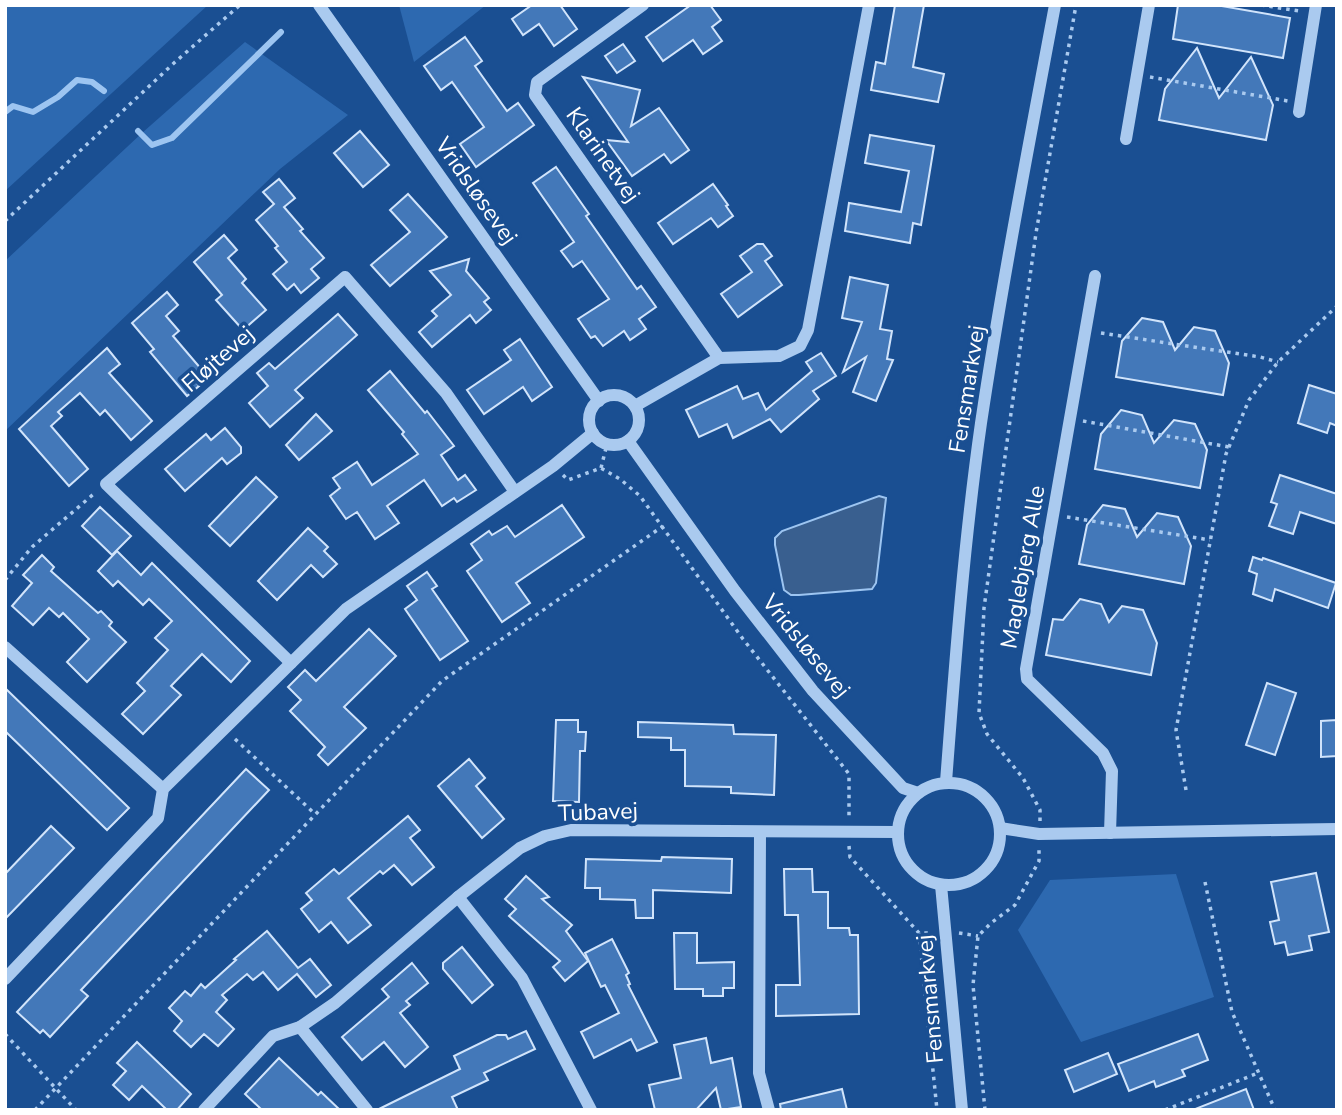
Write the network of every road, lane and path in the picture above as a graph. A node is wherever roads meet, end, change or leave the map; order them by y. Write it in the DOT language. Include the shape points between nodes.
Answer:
graph roads {
  1 [pos="240,5"];
  2 [pos="319,5"];
  3 [pos="643,5"];
  4 [pos="869,5"];
  5 [pos="1055,5"];
  6 [pos="1076,5"];
  7 [pos="1149,5"];
  8 [pos="1262,5"];
  9 [pos="1315,10"];
  10 [pos="1137,75"];
  11 [pos="1299,107"];
  12 [pos="1126,139"];
  13 [pos="5,221"];
  14 [pos="1095,276"];
  15 [pos="1337,306"];
  16 [pos="1085,330"];
  17 [pos="719,358"];
  18 [pos="1278,362"];
  19 [pos="599,401"];
  20 [pos="635,406"];
  21 [pos="1070,419"];
  22 [pos="593,433"];
  23 [pos="628,441"];
  24 [pos="607,444"];
  25 [pos="1229,446"];
  26 [pos="553,466"];
  27 [pos="601,468"];
  28 [pos="106,484"];
  29 [pos="515,492"];
  30 [pos="1053,515"];
  31 [pos="663,526"];
  32 [pos="1210,540"];
  33 [pos="5,580"];
  34 [pos="5,647"];
  35 [pos="291,663"];
  36 [pos="223,729"];
  37 [pos="946,782"];
  38 [pos="163,789"];
  39 [pos="1186,790"];
  40 [pos="918,793"];
  41 [pos="315,814"];
  42 [pos="1000,828"];
  43 [pos="1337,829"];
  44 [pos="848,832"];
  45 [pos="897,832"];
  46 [pos="760,833"];
  47 [pos="1111,833"];
  48 [pos="1039,834"];
  49 [pos="1205,883"];
  50 [pos="941,885"];
  51 [pos="458,897"];
  52 [pos="919,933"];
  53 [pos="945,934"];
  54 [pos="978,936"];
  55 [pos="5,979"];
  56 [pos="300,1027"];
  57 [pos="5,1034"];
  58 [pos="1258,1073"];
  59 [pos="55,1089"];
  60 [pos="35,1110"];
  61 [pos="76,1110"];
  62 [pos="204,1110"];
  63 [pos="367,1110"];
  64 [pos="591,1110"];
  65 [pos="769,1110"];
  66 [pos="937,1110"];
  67 [pos="962,1110"];
  68 [pos="985,1110"];
  69 [pos="1165,1110"];
  70 [pos="1275,1110"];
  1 -- 13 [label="path"];
  2 -- 19 [label="street, Vridsløsevej"];
  3 -- 17 [label="street, Klarinetvej" via="537,82 536,95"];
  4 -- 17 [label="street" via="808,330 800,346 779,356"];
  5 -- 37 [label="street, Fensmarkvej" via="981,425"];
  6 -- 48 [label="path" via="1036,233 984,608 979,713 988,734 1023,778 1040,810"];
  7 -- 10 [label="street"];
  8 -- 9 [label="path"];
  9 -- 11 [label="street"];
  10 -- 11 [label="path"];
  10 -- 12 [label="street"];
  14 -- 16 [label="street, Maglebjerg Alle"];
  15 -- 18 [label="path"];
  16 -- 18 [label="path"];
  16 -- 21 [label="street, Maglebjerg Alle"];
  17 -- 20 [label="street"];
  18 -- 25 [label="path" via="1250,400"];
  19 -- 20 [label="street" via="622,396"];
  19 -- 22 [label="street" via="589,419"];
  20 -- 23 [label="street" via="638,429"];
  21 -- 25 [label="path"];
  21 -- 30 [label="street, Maglebjerg Alle"];
  22 -- 24 [label="street"];
  22 -- 26 [label="street"];
  23 -- 24 [label="street"];
  23 -- 40 [label="street, Vridsløsevej" via="813,691 903,788"];
  24 -- 27 [label="path"];
  25 -- 32 [label="path"];
  26 -- 27 [label="path" via="568,480"];
  26 -- 29 [label="street"];
  27 -- 31 [label="path" via="640,496"];
  28 -- 29 [label="street, Fløjtevej" via="345,277 446,393"];
  28 -- 33 [label="path" via="32,547"];
  28 -- 35 [label="street"];
  29 -- 35 [label="street" via="346,609"];
  30 -- 32 [label="path"];
  30 -- 47 [label="street, Maglebjerg Alle" via="1027,679 1103,753 1112,771"];
  31 -- 41 [label="path" via="442,681"];
  31 -- 44 [label="path" via="743,639 849,774"];
  32 -- 39 [label="path" via="1175,730"];
  34 -- 38 [label="street"];
  35 -- 36 [label="street"];
  36 -- 38 [label="street"];
  36 -- 41 [label="path"];
  37 -- 40 [label="street"];
  37 -- 42 [label="street" via="976,790 988,800"];
  38 -- 55 [label="street" via="158,818"];
  40 -- 45 [label="street" via="907,804"];
  41 -- 59 [label="path"];
  42 -- 48 [label="street"];
  42 -- 50 [label="street" via="1000,844 985,871 957,885"];
  43 -- 47 [label="street"];
  44 -- 45 [label="street, Tubavej"];
  44 -- 46 [label="street, Tubavej"];
  44 -- 52 [label="path" via="850,857"];
  45 -- 50 [label="street" via="899,847 914,873"];
  46 -- 51 [label="street, Tubavej" via="571,830 545,835 520,848"];
  46 -- 65 [label="street" via="759,1073"];
  47 -- 48 [label="street"];
  48 -- 54 [label="path" via="1040,861 1015,905"];
  49 -- 58 [label="path" via="1232,1012"];
  50 -- 53 [label="street, Fensmarkvej"];
  51 -- 56 [label="street, Tubavej" via="335,1003"];
  51 -- 64 [label="street" via="522,978"];
  52 -- 53 [label="path"];
  52 -- 66 [label="path"];
  53 -- 54 [label="path"];
  53 -- 67 [label="street, Fensmarkvej"];
  54 -- 68 [label="path" via="973,985"];
  56 -- 62 [label="street, Tubavej" via="273,1036"];
  56 -- 63 [label="street"];
  57 -- 59 [label="path"];
  58 -- 69 [label="path"];
  58 -- 70 [label="path"];
  59 -- 60 [label="path"];
  59 -- 61 [label="path"];
}
